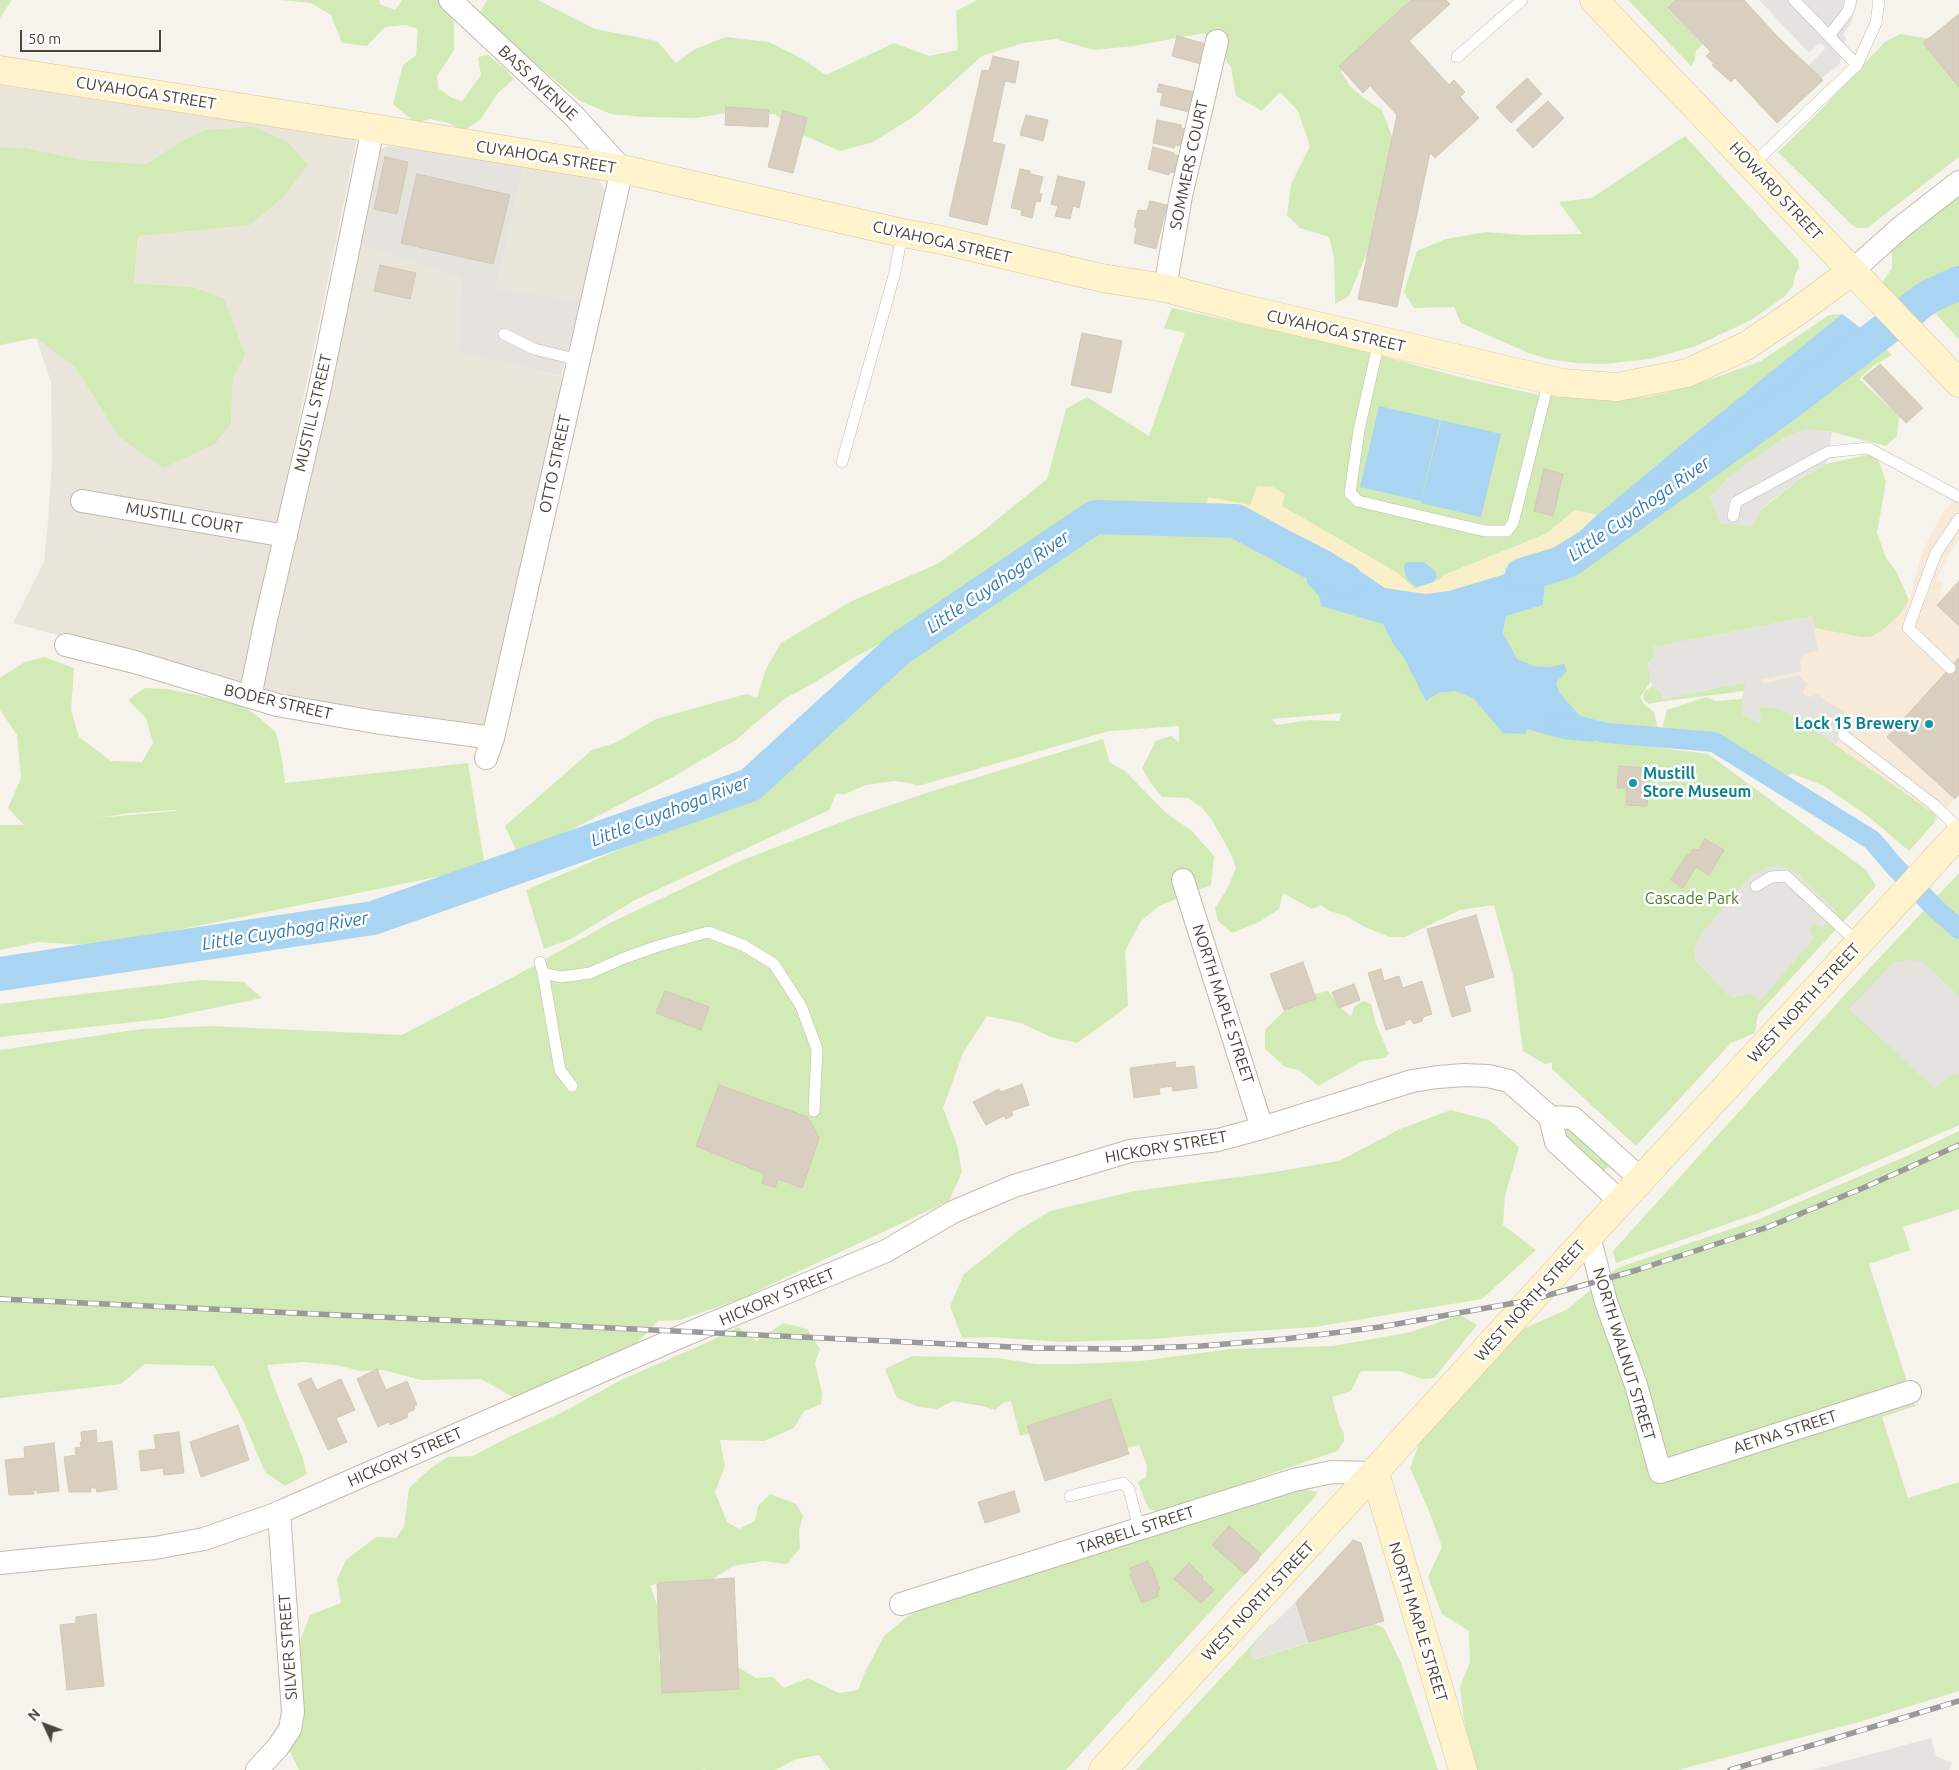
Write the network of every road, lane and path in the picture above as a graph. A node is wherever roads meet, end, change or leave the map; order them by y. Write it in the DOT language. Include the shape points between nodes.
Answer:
graph roads {
  1 [pos="450,0"];
  2 [pos="1522,0"];
  3 [pos="1594,0"];
  4 [pos="1794,0"];
  5 [pos="1851,0"];
  6 [pos="1879,0"];
  7 [pos="1829,36"];
  8 [pos="1217,41"];
  9 [pos="1457,57"];
  10 [pos="1857,65"];
  11 [pos="0,70"];
  12 [pos="373,128"];
  13 [pos="1752,166"];
  14 [pos="622,169"];
  15 [pos="1959,182"];
  16 [pos="902,233"];
  17 [pos="1852,272"];
  18 [pos="1165,288"];
  19 [pos="504,334"];
  20 [pos="1379,340"];
  21 [pos="579,360"];
  22 [pos="1549,380"];
  23 [pos="1959,383"];
  24 [pos="842,462"];
  25 [pos="1959,497"];
  26 [pos="82,501"];
  27 [pos="1733,516"];
  28 [pos="1959,518"];
  29 [pos="286,536"];
  30 [pos="66,645"];
  31 [pos="1950,668"];
  32 [pos="250,697"];
  33 [pos="1843,735"];
  34 [pos="490,748"];
  35 [pos="1959,829"];
  36 [pos="1959,834"];
  37 [pos="1183,880"];
  38 [pos="1756,886"];
  39 [pos="1859,944"];
  40 [pos="540,962"];
  41 [pos="543,973"];
  42 [pos="572,1086"];
  43 [pos="814,1110"];
  44 [pos="1550,1117"];
  45 [pos="1262,1128"];
  46 [pos="1642,1180"];
  47 [pos="1621,1202"];
  48 [pos="1589,1236"];
  49 [pos="1910,1392"];
  50 [pos="1660,1472"];
  51 [pos="1375,1473"];
  52 [pos="1070,1496"];
  53 [pos="279,1512"];
  54 [pos="1139,1529"];
  55 [pos="0,1562"];
  56 [pos="900,1604"];
  57 [pos="257,1770"];
  58 [pos="1103,1770"];
  59 [pos="1463,1770"];
  1 -- 14 [label="street, BASS AVENUE" via="574,116"];
  2 -- 9 [label="lane"];
  3 -- 13 [label="street, HOWARD STREET"];
  4 -- 7 [label="lane"];
  5 -- 7 [label="lane" via="1848,11"];
  6 -- 10 [label="lane" via="1876,23"];
  7 -- 10 [label="lane"];
  8 -- 18 [label="street, SOMMERS COURT" via="1181,196"];
  10 -- 13 [label="lane"];
  11 -- 12 [label="street, CUYAHOGA STREET"];
  12 -- 14 [label="street, CUYAHOGA STREET"];
  12 -- 29 [label="street, MUSTILL STREET"];
  13 -- 17 [label="street, HOWARD STREET"];
  14 -- 16 [label="street, CUYAHOGA STREET"];
  14 -- 21 [label="street, OTTO STREET"];
  15 -- 17 [label="street" via="1900,228"];
  16 -- 18 [label="street, CUYAHOGA STREET" via="1102,278"];
  16 -- 24 [label="lane" via="895,272"];
  17 -- 22 [label="street, CUYAHOGA STREET" via="1746,346 1688,373 1617,387 1562,384"];
  17 -- 23 [label="street, HOWARD STREET"];
  18 -- 20 [label="street, CUYAHOGA STREET"];
  19 -- 21 [label="lane" via="534,349"];
  20 -- 22 [label="street, CUYAHOGA STREET"];
  20 -- 22 [label="lane" via="1359,430 1350,493 1358,501 1391,509 1485,531 1507,530 1513,523"];
  21 -- 34 [label="street, OTTO STREET"];
  25 -- 27 [label="lane" via="1868,448 1828,452 1736,502"];
  26 -- 29 [label="street, MUSTILL COURT"];
  28 -- 31 [label="lane" via="1936,553 1908,628"];
  29 -- 32 [label="street, MUSTILL STREET"];
  30 -- 32 [label="street, BODER STREET"];
  32 -- 34 [label="street, BODER STREET"];
  33 -- 35 [label="lane" via="1933,804"];
  36 -- 39 [label="street, WEST NORTH STREET"];
  37 -- 45 [label="street, NORTH MAPLE STREET"];
  38 -- 39 [label="lane" via="1771,877 1786,876"];
  39 -- 46 [label="street, WEST NORTH STREET"];
  40 -- 41 [label="lane"];
  41 -- 42 [label="lane" via="560,1070"];
  41 -- 43 [label="lane" via="561,977 590,973 632,955 708,932 743,945 774,964 801,1006 817,1049"];
  44 -- 45 [label="street, HICKORY STREET" via="1509,1081 1464,1075 1412,1082"];
  44 -- 46 [label="street" via="1573,1118"];
  44 -- 47 [label="street" via="1556,1142"];
  45 -- 53 [label="street, HICKORY STREET" via="1218,1140 1130,1151 1014,1186 953,1212 886,1251 675,1339"];
  46 -- 47 [label="street, WEST NORTH STREET"];
  47 -- 48 [label="street, WEST NORTH STREET"];
  48 -- 50 [label="street, NORTH WALNUT STREET" via="1606,1302 1636,1385"];
  48 -- 51 [label="street, WEST NORTH STREET"];
  49 -- 50 [label="street, AETNA STREET"];
  51 -- 54 [label="street, TARBELL STREET" via="1332,1472 1294,1480"];
  51 -- 58 [label="street, WEST NORTH STREET"];
  51 -- 59 [label="street, NORTH MAPLE STREET"];
  52 -- 54 [label="lane" via="1123,1483 1129,1489"];
  53 -- 55 [label="street, HICKORY STREET" via="204,1539 155,1548"];
  53 -- 57 [label="street, SILVER STREET" via="293,1712 290,1729"];
  54 -- 56 [label="street, TARBELL STREET"];
}
